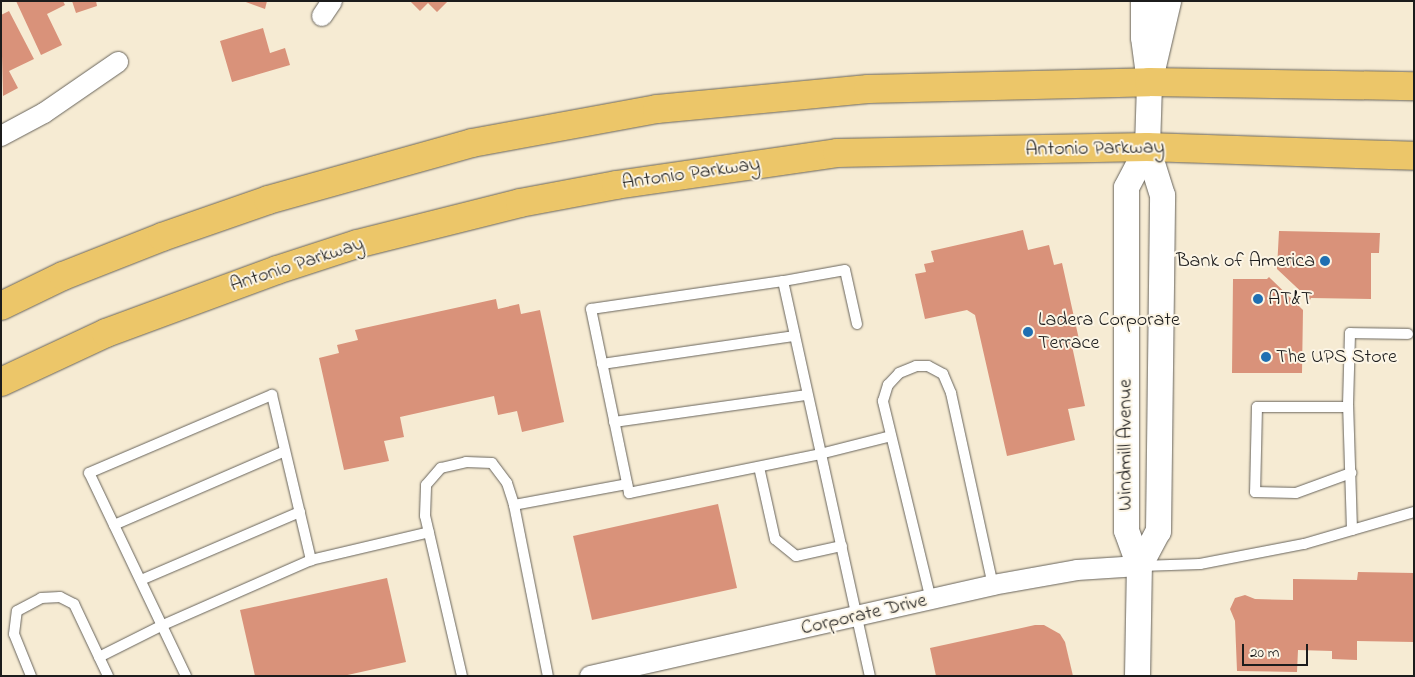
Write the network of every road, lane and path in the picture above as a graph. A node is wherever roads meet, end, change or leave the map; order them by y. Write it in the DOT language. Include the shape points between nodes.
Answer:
graph roads {
  1 [pos="1143,1"];
  2 [pos="1168,1"];
  3 [pos="118,62"];
  4 [pos="1149,82"];
  5 [pos="1414,86"];
  6 [pos="1,136"];
  7 [pos="1146,147"];
  8 [pos="1414,156"];
  9 [pos="783,281"];
  10 [pos="1,306"];
  11 [pos="857,324"];
  12 [pos="1408,334"];
  13 [pos="795,336"];
  14 [pos="602,364"];
  15 [pos="1,382"];
  16 [pos="807,394"];
  17 [pos="1348,408"];
  18 [pos="614,422"];
  19 [pos="891,436"];
  20 [pos="285,450"];
  21 [pos="820,454"];
  22 [pos="760,466"];
  23 [pos="1351,473"];
  24 [pos="627,484"];
  25 [pos="514,505"];
  26 [pos="300,512"];
  27 [pos="1414,512"];
  28 [pos="114,525"];
  29 [pos="1352,530"];
  30 [pos="429,532"];
  31 [pos="842,546"];
  32 [pos="311,560"];
  33 [pos="1140,566"];
  34 [pos="141,580"];
  35 [pos="993,585"];
  36 [pos="931,600"];
  37 [pos="857,617"];
  38 [pos="162,625"];
  39 [pos="99,658"];
  40 [pos="31,676"];
  41 [pos="108,676"];
  42 [pos="186,676"];
  43 [pos="462,676"];
  44 [pos="548,676"];
  45 [pos="590,676"];
  46 [pos="870,676"];
  47 [pos="1137,676"];
  1 -- 4 [label="street, Windmill Avenue" via="1143,37"];
  2 -- 4 [label="street, Windmill Avenue"];
  3 -- 6 [label="street" via="44,113"];
  4 -- 5 [label="main road"];
  4 -- 7 [label="street, Windmill Avenue"];
  4 -- 10 [label="main road" via="868,89 770,97 658,108 472,143 259,203 63,276"];
  7 -- 8 [label="main road, Antonio Parkway"];
  7 -- 15 [label="main road, Antonio Parkway" via="837,153 616,185 520,203 357,244 278,270 106,333"];
  7 -- 33 [label="street, Windmill Avenue" via="1162,195 1158,531"];
  7 -- 33 [label="street, Windmill Avenue" via="1126,187 1126,530"];
  9 -- 11 [label="lane" via="845,270"];
  9 -- 13 [label="lane"];
  9 -- 14 [label="lane" via="591,309"];
  12 -- 17 [label="lane" via="1350,333"];
  13 -- 14 [label="lane"];
  13 -- 16 [label="lane"];
  14 -- 18 [label="lane"];
  16 -- 18 [label="lane"];
  16 -- 21 [label="lane"];
  17 -- 23 [label="lane"];
  17 -- 23 [label="lane" via="1257,407 1255,492 1296,493"];
  18 -- 24 [label="lane"];
  19 -- 21 [label="lane"];
  19 -- 35 [label="lane" via="883,401 888,385 899,373 916,366 928,366 942,374 951,393"];
  19 -- 36 [label="lane"];
  20 -- 26 [label="lane"];
  20 -- 28 [label="lane"];
  20 -- 28 [label="lane" via="272,395 89,474"];
  21 -- 22 [label="lane"];
  21 -- 31 [label="lane"];
  22 -- 24 [label="lane" via="629,493"];
  22 -- 31 [label="lane" via="775,539 796,556"];
  23 -- 29 [label="lane"];
  24 -- 25 [label="lane"];
  25 -- 30 [label="lane" via="506,483 492,463 466,462 441,468 426,485 425,516"];
  25 -- 44 [label="lane"];
  26 -- 32 [label="lane"];
  26 -- 34 [label="lane"];
  27 -- 29 [label="lane"];
  28 -- 34 [label="lane"];
  29 -- 33 [label="lane" via="1304,544 1200,564"];
  30 -- 32 [label="lane"];
  30 -- 43 [label="lane"];
  31 -- 37 [label="lane"];
  32 -- 38 [label="lane"];
  33 -- 35 [label="street, Corporate Drive" via="1077,570"];
  33 -- 47 [label="street, Windmill Avenue"];
  34 -- 38 [label="lane"];
  35 -- 36 [label="street, Corporate Drive"];
  36 -- 37 [label="street, Corporate Drive"];
  37 -- 45 [label="street, Corporate Drive"];
  37 -- 46 [label="lane"];
  38 -- 39 [label="lane"];
  38 -- 42 [label="lane"];
  39 -- 40 [label="lane" via="74,604 60,597 41,598 17,611 14,634"];
  39 -- 41 [label="lane"];
}
